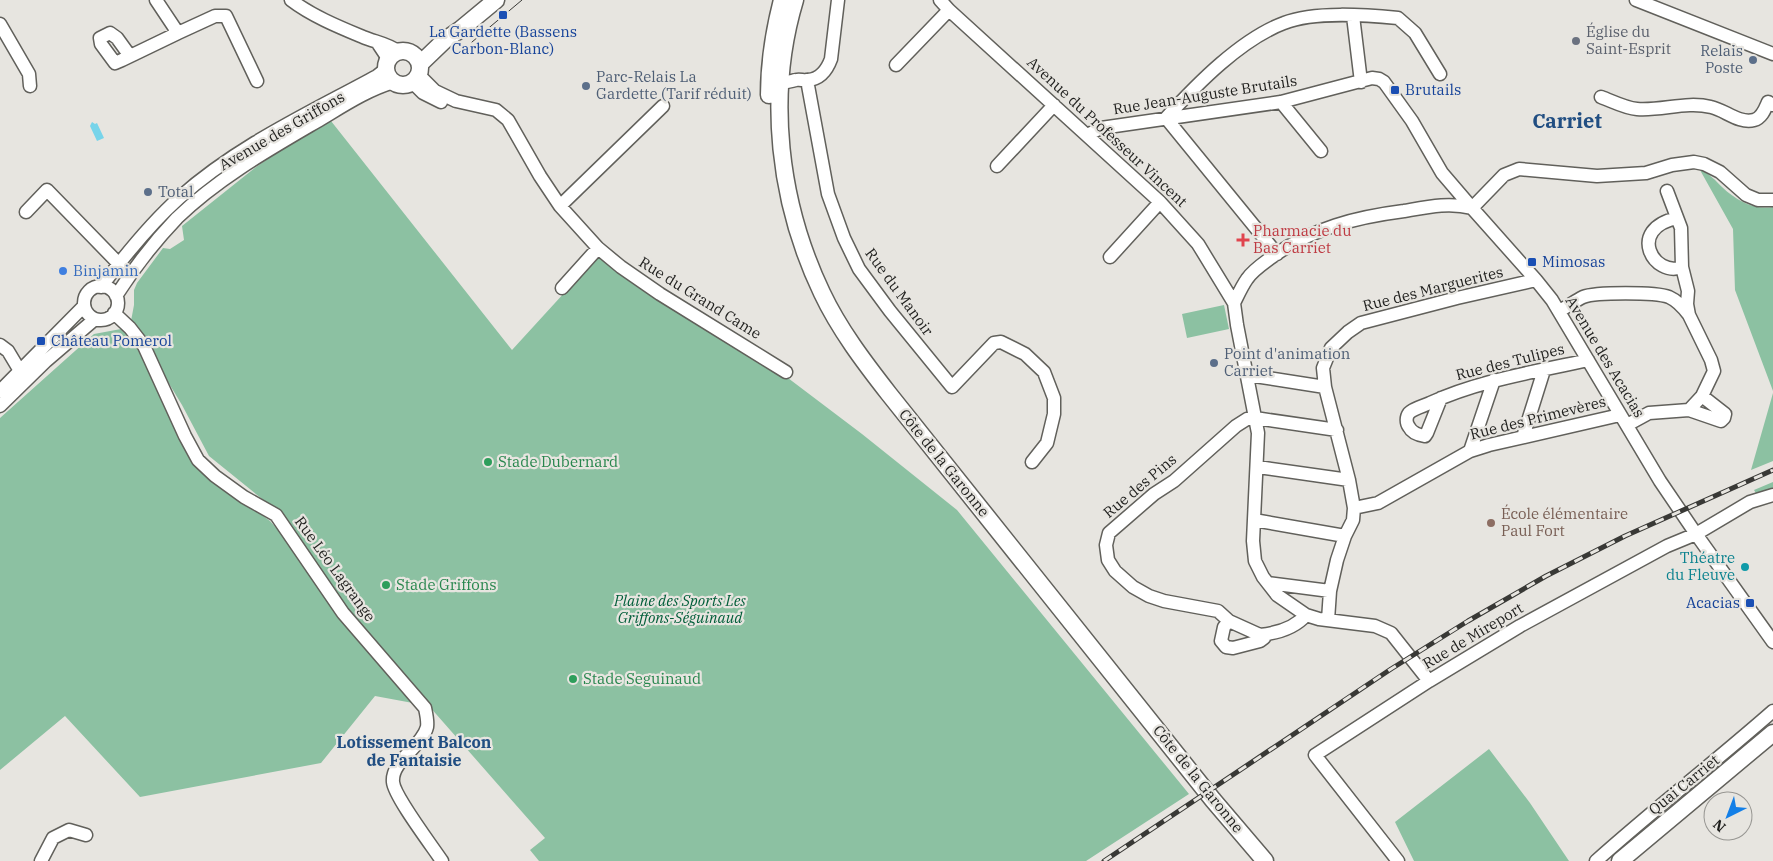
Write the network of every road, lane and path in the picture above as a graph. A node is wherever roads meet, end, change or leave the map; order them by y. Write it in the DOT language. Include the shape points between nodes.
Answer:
graph roads {
  1 [pos="156,0"];
  2 [pos="291,0"];
  3 [pos="496,0"];
  4 [pos="782,0"];
  5 [pos="795,0"];
  6 [pos="838,0"];
  7 [pos="940,0"];
  8 [pos="1636,0"];
  9 [pos="949,10"];
  10 [pos="1353,16"];
  11 [pos="0,24"];
  12 [pos="178,33"];
  13 [pos="1773,54"];
  14 [pos="130,56"];
  15 [pos="776,65"];
  16 [pos="896,66"];
  17 [pos="404,67"];
  18 [pos="1440,74"];
  19 [pos="803,80"];
  20 [pos="257,81"];
  21 [pos="780,82"];
  22 [pos="1361,82"];
  23 [pos="30,86"];
  24 [pos="1601,97"];
  25 [pos="1281,102"];
  26 [pos="1770,103"];
  27 [pos="1054,105"];
  28 [pos="663,106"];
  29 [pos="1166,118"];
  30 [pos="1086,135"];
  31 [pos="1321,151"];
  32 [pos="997,166"];
  33 [pos="1667,191"];
  34 [pos="1773,200"];
  35 [pos="1160,202"];
  36 [pos="560,206"];
  37 [pos="1472,208"];
  38 [pos="26,212"];
  39 [pos="1677,218"];
  40 [pos="598,248"];
  41 [pos="1276,254"];
  42 [pos="1110,256"];
  43 [pos="119,264"];
  44 [pos="1682,267"];
  45 [pos="1536,280"];
  46 [pos="101,287"];
  47 [pos="562,288"];
  48 [pos="116,296"];
  49 [pos="1234,303"];
  50 [pos="84,306"];
  51 [pos="1559,312"];
  52 [pos="114,313"];
  53 [pos="1689,315"];
  54 [pos="95,319"];
  55 [pos="0,345"];
  56 [pos="54,346"];
  57 [pos="1588,360"];
  58 [pos="1544,370"];
  59 [pos="20,371"];
  60 [pos="786,372"];
  61 [pos="1248,375"];
  62 [pos="1494,380"];
  63 [pos="1325,387"];
  64 [pos="0,391"];
  65 [pos="1702,396"];
  66 [pos="1441,398"];
  67 [pos="0,406"];
  68 [pos="1689,410"];
  69 [pos="1255,418"];
  70 [pos="1624,420"];
  71 [pos="1337,430"];
  72 [pos="1523,437"];
  73 [pos="1470,451"];
  74 [pos="1032,462"];
  75 [pos="1258,467"];
  76 [pos="1349,480"];
  77 [pos="1773,495"];
  78 [pos="1354,508"];
  79 [pos="1254,520"];
  80 [pos="1696,534"];
  81 [pos="1345,536"];
  82 [pos="1268,583"];
  83 [pos="1330,591"];
  84 [pos="1306,614"];
  85 [pos="1328,620"];
  86 [pos="1230,621"];
  87 [pos="1264,635"];
  88 [pos="1773,642"];
  89 [pos="1429,681"];
  90 [pos="1773,711"];
  91 [pos="1773,719"];
  92 [pos="1773,733"];
  93 [pos="1737,762"];
  94 [pos="86,835"];
  95 [pos="41,861"];
  96 [pos="442,861"];
  97 [pos="1250,861"];
  98 [pos="1265,861"];
  99 [pos="1398,861"];
  100 [pos="1596,861"];
  101 [pos="1620,861"];
  1 -- 12 [label="street"];
  2 -- 17 [label="street, Rue du Grand Came" via="301,8 389,46"];
  3 -- 17 [label="main road, Avenue des Griffons" via="462,29"];
  4 -- 15 [label="main road, Côte de la Garonne" via="776,22"];
  5 -- 15 [label="main road, Côte de la Garonne"];
  6 -- 19 [label="street" via="828,67 814,79"];
  7 -- 9 [label="street, Avenue du Professeur Vincent"];
  8 -- 13 [label="street"];
  9 -- 16 [label="street"];
  9 -- 27 [label="street, Avenue du Professeur Vincent"];
  10 -- 18 [label="street" via="1398,18 1415,33"];
  10 -- 22 [label="street"];
  10 -- 29 [label="street" via="1319,16 1285,22 1257,36 1235,52"];
  11 -- 23 [label="street" via="30,74"];
  12 -- 14 [label="street"];
  12 -- 20 [label="street" via="215,16 226,16"];
  15 -- 19 [label="street"];
  15 -- 21 [label="main road, Côte de la Garonne"];
  15 -- 97 [label="main road, Côte de la Garonne" via="770,133 784,216 814,299 836,337 876,392"];
  17 -- 36 [label="street, Rue du Grand Came" via="423,93 438,101 456,101 496,110 508,120"];
  17 -- 43 [label="street, Avenue des Griffons" via="377,76 271,133 201,180 157,219"];
  17 -- 48 [label="street, Avenue des Griffons" via="382,86 330,113 210,190 158,238"];
  19 -- 21 [label="street"];
  19 -- 74 [label="street, Rue du Manoir" via="828,194 859,269 952,387 994,343 1001,342 1025,354 1044,372 1054,398 1054,414 1047,443"];
  21 -- 98 [label="main road, Côte de la Garonne" via="780,132 793,214 822,294 843,331 889,394"];
  22 -- 25 [label="street, Rue Jean-Auguste Brutails"];
  22 -- 37 [label="street, Rue Jean-Auguste Brutails" via="1372,78 1384,82 1412,120 1442,173"];
  24 -- 26 [label="street" via="1638,109 1702,105 1741,120 1755,120"];
  25 -- 29 [label="street, Rue Jean-Auguste Brutails"];
  25 -- 31 [label="street"];
  27 -- 30 [label="street, Avenue du Professeur Vincent"];
  27 -- 32 [label="street"];
  28 -- 36 [label="street"];
  29 -- 30 [label="street, Rue Jean-Auguste Brutails" via="1101,128"];
  29 -- 41 [label="street"];
  30 -- 35 [label="street, Avenue du Professeur Vincent"];
  33 -- 39 [label="street"];
  34 -- 37 [label="street" via="1758,200 1746,195 1720,172 1704,164 1683,162 1646,173 1597,176 1519,169 1504,175"];
  35 -- 42 [label="street"];
  35 -- 49 [label="street, Avenue du Professeur Vincent" via="1198,244"];
  36 -- 40 [label="street, Rue du Grand Came"];
  37 -- 41 [label="street" via="1458,204 1365,216 1308,235"];
  37 -- 45 [label="street, Avenue des Acacias"];
  38 -- 43 [label="street" via="47,190"];
  39 -- 44 [label="street" via="1682,234"];
  39 -- 44 [label="street" via="1655,227 1650,233 1649,243 1658,263 1669,269"];
  40 -- 47 [label="street"];
  40 -- 60 [label="street, Rue du Grand Came" via="660,294"];
  41 -- 49 [label="street" via="1247,279"];
  43 -- 46 [label="street, Avenue des Griffons"];
  44 -- 53 [label="street"];
  45 -- 51 [label="street, Avenue des Acacias"];
  45 -- 63 [label="street, Rue des Marguerites" via="1361,323 1331,348 1323,368"];
  46 -- 48 [label="street" via="110,289"];
  46 -- 50 [label="street" via="88,292"];
  48 -- 52 [label="street"];
  49 -- 61 [label="street"];
  50 -- 54 [label="street"];
  50 -- 56 [label="street"];
  51 -- 53 [label="street" via="1584,297 1635,294 1668,297 1678,302"];
  51 -- 57 [label="street, Avenue des Acacias"];
  52 -- 54 [label="street" via="106,319"];
  52 -- 96 [label="street, Rue Léo Lagrange" via="144,346 198,460 244,497 276,515 343,613 425,708 427,726 422,738 397,768 393,782 398,795"];
  53 -- 65 [label="street" via="1714,371"];
  54 -- 56 [label="street"];
  55 -- 59 [label="street" via="8,351"];
  56 -- 59 [label="street"];
  56 -- 67 [label="street"];
  57 -- 58 [label="street, Rue des Tulipes"];
  57 -- 70 [label="street, Avenue des Acacias"];
  58 -- 62 [label="street, Rue des Tulipes"];
  58 -- 72 [label="street"];
  59 -- 64 [label="street"];
  61 -- 63 [label="street"];
  61 -- 69 [label="street"];
  62 -- 66 [label="street, Rue des Tulipes"];
  62 -- 73 [label="street"];
  63 -- 71 [label="street, Rue des Marguerites"];
  65 -- 68 [label="street"];
  65 -- 68 [label="street" via="1726,414 1724,418 1721,421"];
  68 -- 70 [label="street, Rue des Primevères" via="1649,413"];
  69 -- 71 [label="street"];
  69 -- 75 [label="street"];
  69 -- 86 [label="street, Rue des Pins" via="1236,426 1174,481 1154,494 1109,533 1106,545 1108,560 1115,571 1141,592 1164,601 1218,611"];
  70 -- 72 [label="street, Rue des Primevères"];
  70 -- 80 [label="street, Avenue des Acacias"];
  71 -- 76 [label="street, Rue des Marguerites"];
  72 -- 73 [label="street, Rue des Primevères"];
  73 -- 78 [label="street, Rue des Primevères" via="1378,503"];
  75 -- 76 [label="street"];
  75 -- 79 [label="street"];
  76 -- 78 [label="street, Rue des Marguerites"];
  77 -- 80 [label="street, Rue de Mireport" via="1750,502"];
  78 -- 81 [label="street" via="1353,520"];
  79 -- 81 [label="street"];
  79 -- 82 [label="street" via="1255,561"];
  80 -- 88 [label="street, Avenue des Acacias"];
  80 -- 89 [label="street, Rue de Mireport" via="1520,626"];
  81 -- 83 [label="street"];
  82 -- 83 [label="street"];
  82 -- 84 [label="street" via="1278,595"];
  83 -- 85 [label="street"];
  84 -- 85 [label="street"];
  84 -- 87 [label="street" via="1300,622 1285,630"];
  85 -- 89 [label="street" via="1375,626 1391,633"];
  86 -- 87 [label="street, Rue des Pins"];
  86 -- 87 [label="street" via="1221,638 1226,647 1254,644"];
  89 -- 99 [label="street, Rue de Mireport" via="1315,755"];
  90 -- 100 [label="street, Quai Carriet"];
  91 -- 93 [label="main road, Quai Carriet"];
  92 -- 93 [label="main road, Quai Carriet"];
  93 -- 101 [label="main road, Quai Carriet"];
  94 -- 95 [label="street" via="69,830 53,838"];
}
